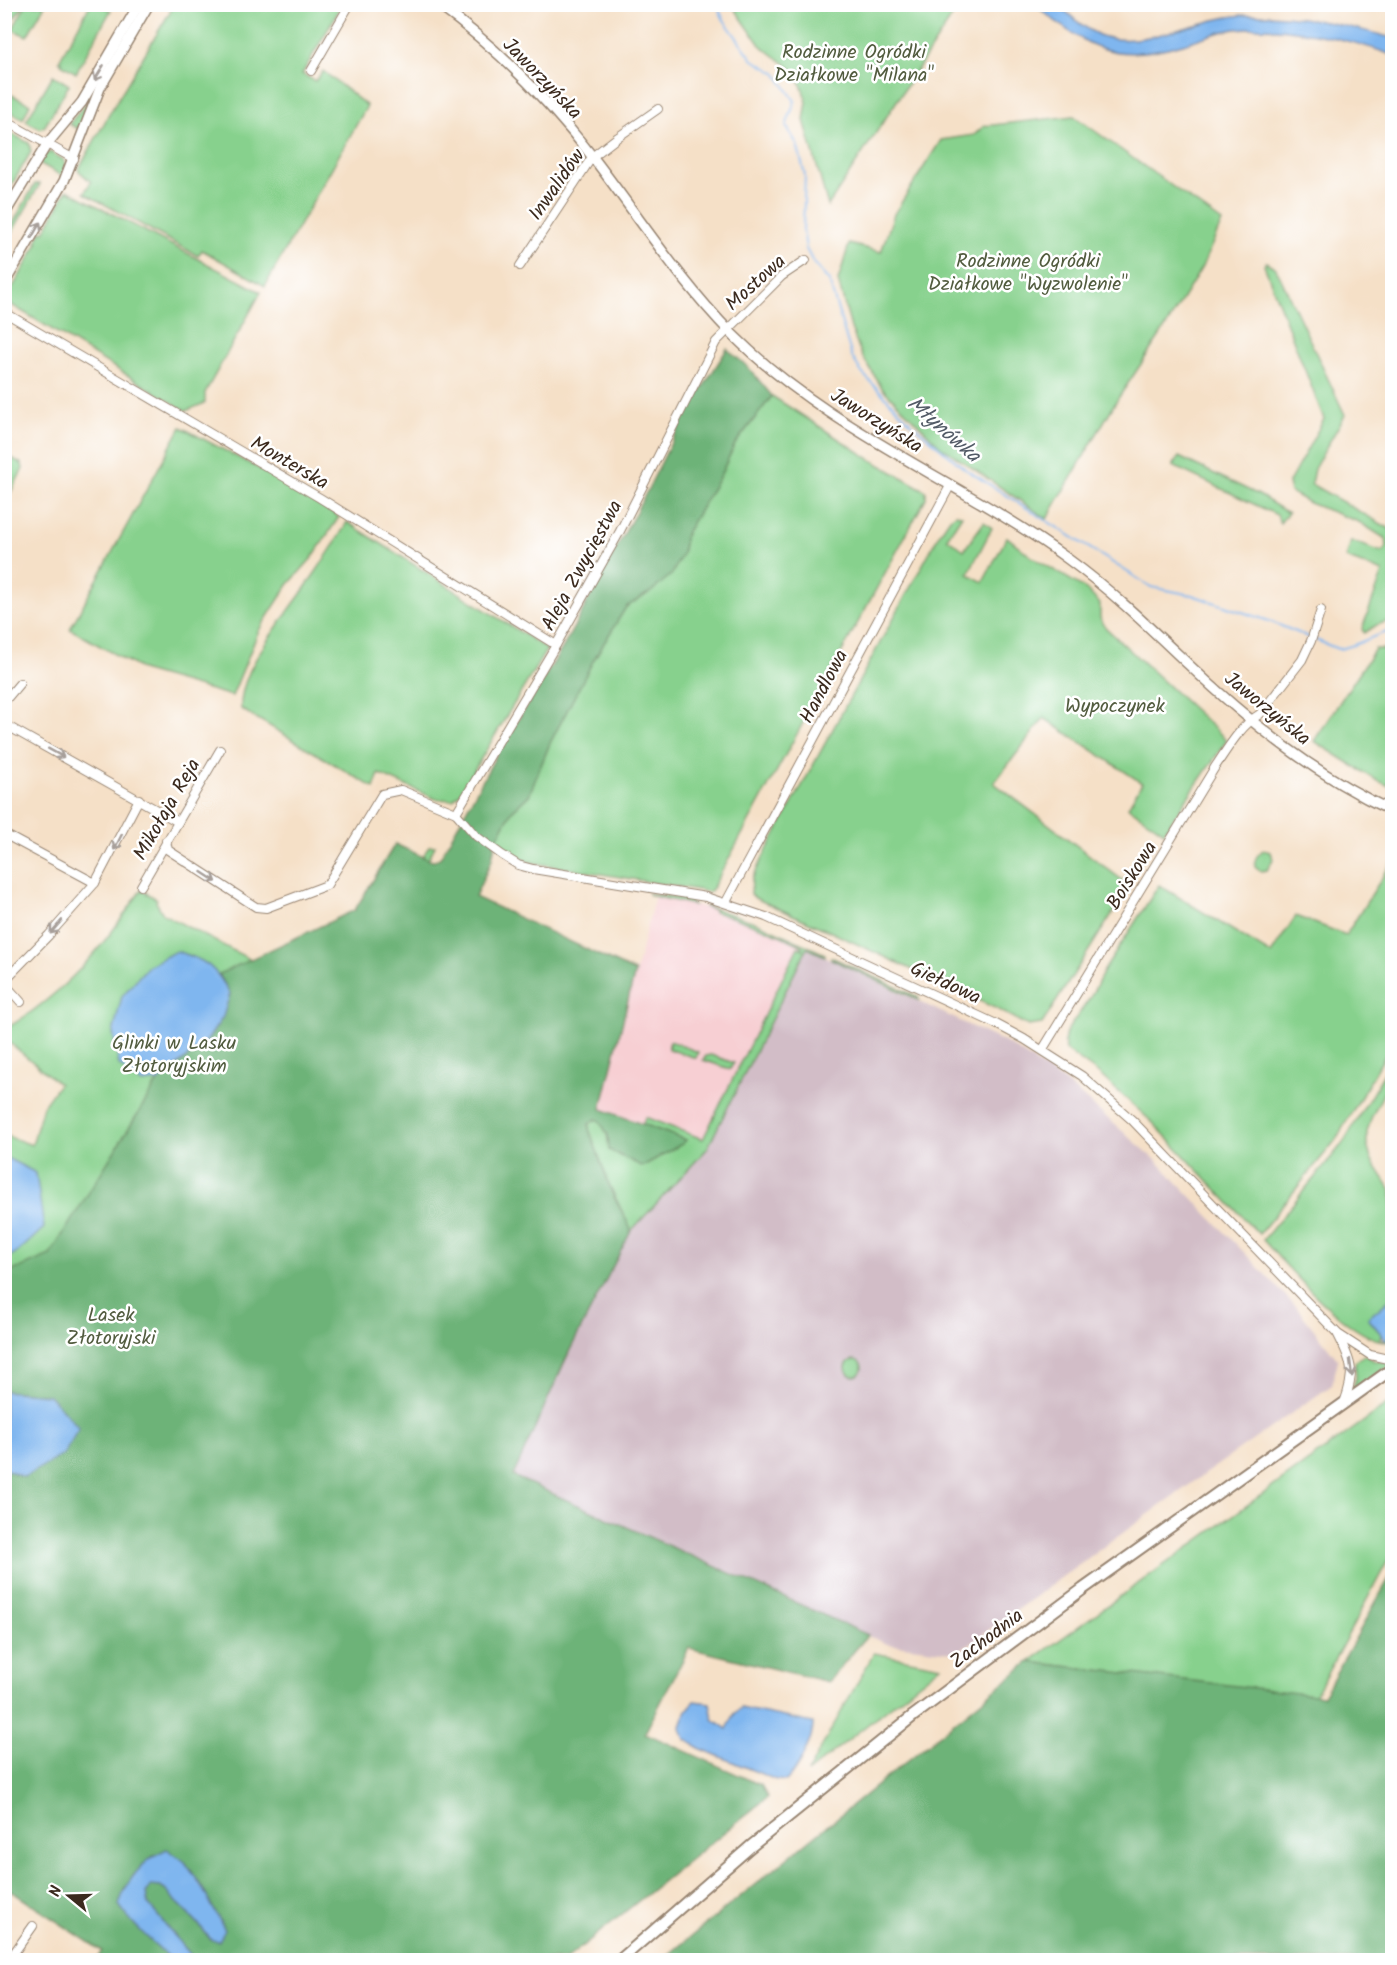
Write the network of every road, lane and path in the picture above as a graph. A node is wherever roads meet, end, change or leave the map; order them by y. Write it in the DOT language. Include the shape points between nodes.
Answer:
graph roads {
  1 [pos="139,4"];
  2 [pos="149,4"];
  3 [pos="350,4"];
  4 [pos="437,4"];
  5 [pos="311,71"];
  6 [pos="92,94"];
  7 [pos="658,109"];
  8 [pos="4,120"];
  9 [pos="47,144"];
  10 [pos="592,157"];
  11 [pos="74,159"];
  12 [pos="4,215"];
  13 [pos="806,260"];
  14 [pos="520,266"];
  15 [pos="5,282"];
  16 [pos="4,312"];
  17 [pos="728,330"];
  18 [pos="950,486"];
  19 [pos="1321,610"];
  20 [pos="556,645"];
  21 [pos="20,683"];
  22 [pos="4,702"];
  23 [pos="1251,719"];
  24 [pos="4,724"];
  25 [pos="220,750"];
  26 [pos="139,799"];
  27 [pos="1392,811"];
  28 [pos="456,813"];
  29 [pos="178,822"];
  30 [pos="4,834"];
  31 [pos="166,841"];
  32 [pos="95,883"];
  33 [pos="141,886"];
  34 [pos="726,902"];
  35 [pos="4,982"];
  36 [pos="21,1002"];
  37 [pos="1043,1050"];
  38 [pos="1338,1334"];
  39 [pos="1392,1360"];
  40 [pos="1392,1368"];
  41 [pos="1344,1403"];
  42 [pos="33,1926"];
  43 [pos="9,1960"];
  44 [pos="620,1960"];
  1 -- 6 [label="street, one-way"];
  2 -- 6 [label="street"];
  3 -- 5 [label="street"];
  4 -- 10 [label="street, Jaworzyńska" via="501,57"];
  6 -- 9 [label="street"];
  6 -- 11 [label="street"];
  7 -- 10 [label="street, Inwalidów"];
  8 -- 9 [label="street"];
  9 -- 11 [label="street"];
  9 -- 12 [label="street"];
  10 -- 14 [label="street, Inwalidów"];
  10 -- 17 [label="street, Jaworzyńska" via="679,275"];
  15 -- 11 [label="street, one-way"];
  13 -- 17 [label="street, Mostowa" via="782,276"];
  16 -- 20 [label="street, Monterska" via="320,498"];
  17 -- 18 [label="street, Jaworzyńska" via="776,373 833,415"];
  17 -- 20 [label="street, Aleja Zwycięstwa" via="716,342 619,533"];
  18 -- 23 [label="street, Jaworzyńska" via="1032,535 1097,581"];
  18 -- 34 [label="street, Handlowa"];
  19 -- 23 [label="street, Boiskowa" via="1302,660 1260,714"];
  20 -- 28 [label="street, Aleja Zwycięstwa"];
  21 -- 22 [label="street"];
  23 -- 27 [label="street, Jaworzyńska" via="1322,773"];
  23 -- 37 [label="street, Boiskowa" via="1215,767"];
  24 -- 26 [label="street, one-way"];
  25 -- 29 [label="street, Mikołaja Reja"];
  26 -- 29 [label="street"];
  26 -- 32 [label="street, one-way"];
  31 -- 28 [label="street, one-way" via="168,850 256,907 266,908 327,885 382,794 401,790"];
  28 -- 34 [label="street, Giełdowa" via="476,836 518,865 533,870"];
  29 -- 31 [label="street, Mikołaja Reja"];
  30 -- 32 [label="street"];
  31 -- 33 [label="street, Mikołaja Reja"];
  32 -- 35 [label="street, one-way"];
  34 -- 37 [label="street, Giełdowa" via="898,978"];
  35 -- 36 [label="street"];
  37 -- 38 [label="street, Giełdowa" via="1082,1076 1132,1120"];
  38 -- 39 [label="street, Giełdowa" via="1370,1355"];
  38 -- 41 [label="street, Giełdowa, one-way" via="1352,1365"];
  40 -- 41 [label="main road, Zachodnia"];
  41 -- 44 [label="main road, Zachodnia" via="913,1716 750,1847"];
  42 -- 43 [label="street"];
}
